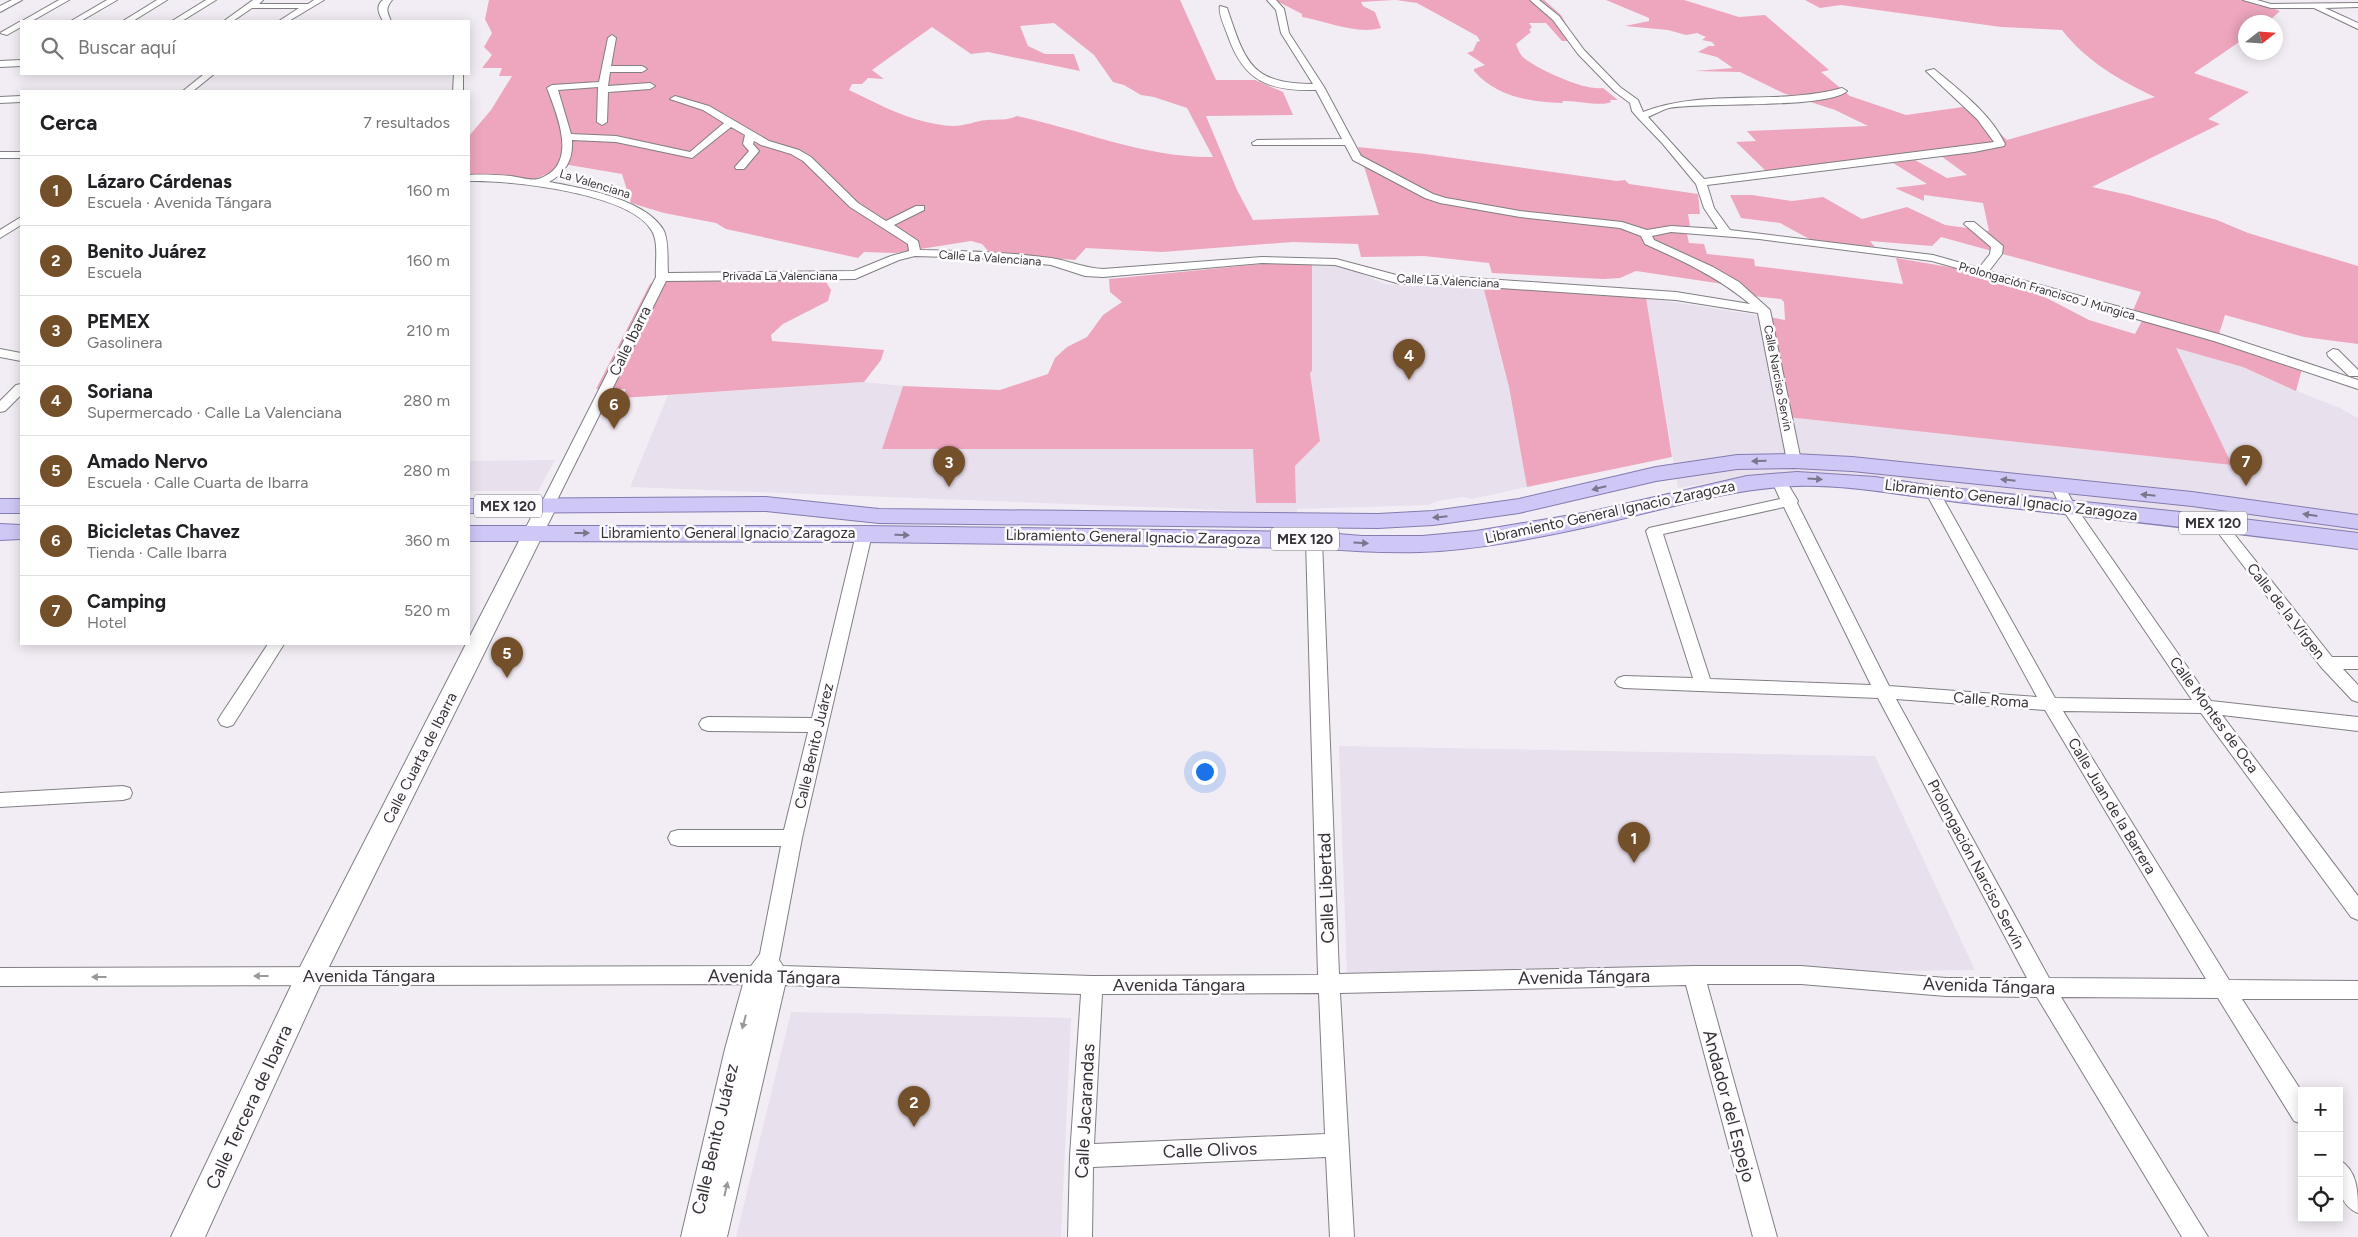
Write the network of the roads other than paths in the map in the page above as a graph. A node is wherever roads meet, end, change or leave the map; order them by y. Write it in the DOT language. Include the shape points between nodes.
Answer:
graph roads {
  1 [pos="18,0"];
  2 [pos="65,0"];
  3 [pos="113,0"];
  4 [pos="163,0"];
  5 [pos="212,0"];
  6 [pos="259,0"];
  7 [pos="320,0"];
  8 [pos="388,0"];
  9 [pos="1271,0"];
  10 [pos="1534,0"];
  11 [pos="2247,0"];
  12 [pos="2358,5"];
  13 [pos="250,6"];
  14 [pos="310,6"];
  15 [pos="2312,6"];
  16 [pos="1223,8"];
  17 [pos="0,9"];
  18 [pos="28,20"];
  19 [pos="77,20"];
  20 [pos="129,20"];
  21 [pos="178,20"];
  22 [pos="229,20"];
  23 [pos="285,20"];
  24 [pos="386,20"];
  25 [pos="2356,24"];
  26 [pos="20,28"];
  27 [pos="2,30"];
  28 [pos="612,38"];
  29 [pos="20,63"];
  30 [pos="0,64"];
  31 [pos="606,69"];
  32 [pos="642,69"];
  33 [pos="1931,71"];
  34 [pos="208,75"];
  35 [pos="458,75"];
  36 [pos="650,86"];
  37 [pos="1320,86"];
  38 [pos="603,87"];
  39 [pos="189,90"];
  40 [pos="458,90"];
  41 [pos="1842,91"];
  42 [pos="20,99"];
  43 [pos="675,99"];
  44 [pos="0,100"];
  45 [pos="1641,116"];
  46 [pos="602,122"];
  47 [pos="731,122"];
  48 [pos="750,135"];
  49 [pos="567,137"];
  50 [pos="1350,142"];
  51 [pos="1257,143"];
  52 [pos="0,155"];
  53 [pos="20,155"];
  54 [pos="740,167"];
  55 [pos="470,178"];
  56 [pos="540,182"];
  57 [pos="1702,183"];
  58 [pos="920,208"];
  59 [pos="20,221"];
  60 [pos="1970,224"];
  61 [pos="886,225"];
  62 [pos="1646,234"];
  63 [pos="1727,234"];
  64 [pos="0,235"];
  65 [pos="915,254"];
  66 [pos="895,258"];
  67 [pos="1983,272"];
  68 [pos="662,277"];
  69 [pos="1764,310"];
  70 [pos="0,353"];
  71 [pos="2333,353"];
  72 [pos="20,357"];
  73 [pos="2355,378"];
  74 [pos="20,389"];
  75 [pos="0,408"];
  76 [pos="1794,461"];
  77 [pos="1778,479"];
  78 [pos="2057,485"];
  79 [pos="1934,493"];
  80 [pos="0,496"];
  81 [pos="20,496"];
  82 [pos="551,499"];
  83 [pos="1791,501"];
  84 [pos="0,506"];
  85 [pos="20,506"];
  86 [pos="470,506"];
  87 [pos="2071,512"];
  88 [pos="2358,522"];
  89 [pos="2218,523"];
  90 [pos="0,532"];
  91 [pos="20,532"];
  92 [pos="470,534"];
  93 [pos="864,534"];
  94 [pos="532,536"];
  95 [pos="1314,540"];
  96 [pos="470,541"];
  97 [pos="2358,541"];
  98 [pos="275,645"];
  99 [pos="2358,662"];
  100 [pos="2327,663"];
  101 [pos="1624,682"];
  102 [pos="1703,684"];
  103 [pos="1883,692"];
  104 [pos="2358,696"];
  105 [pos="2050,704"];
  106 [pos="2206,707"];
  107 [pos="227,720"];
  108 [pos="708,724"];
  109 [pos="2358,724"];
  110 [pos="820,725"];
  111 [pos="123,793"];
  112 [pos="0,800"];
  113 [pos="678,838"];
  114 [pos="792,838"];
  115 [pos="2358,911"];
  116 [pos="768,970"];
  117 [pos="1694,975"];
  118 [pos="310,976"];
  119 [pos="0,977"];
  120 [pos="1329,984"];
  121 [pos="1092,985"];
  122 [pos="2044,988"];
  123 [pos="2223,988"];
  124 [pos="2358,990"];
  125 [pos="2298,1107"];
  126 [pos="1337,1145"];
  127 [pos="1082,1156"];
  128 [pos="2342,1177"];
  129 [pos="2358,1201"];
  130 [pos="188,1237"];
  131 [pos="692,1237"];
  132 [pos="715,1237"];
  133 [pos="1080,1237"];
  134 [pos="1342,1237"];
  135 [pos="1765,1237"];
  136 [pos="2196,1237"];
  1 -- 17 [label="street"];
  2 -- 18 [label="street"];
  3 -- 19 [label="street"];
  4 -- 20 [label="street"];
  5 -- 21 [label="street"];
  6 -- 13 [label="street"];
  7 -- 14 [label="street"];
  8 -- 24 [label="street" via="382,11"];
  9 -- 37 [label="street" via="1280,9 1285,33"];
  10 -- 45 [label="street" via="1556,18 1581,52 1617,89 1635,102"];
  11 -- 15 [label="street" via="2271,6"];
  12 -- 15 [label="street"];
  13 -- 14 [label="street"];
  13 -- 22 [label="street"];
  14 -- 23 [label="street"];
  15 -- 25 [label="street"];
  16 -- 37 [label="street" via="1251,71 1297,88"];
  26 -- 27 [label="street"];
  28 -- 31 [label="street"];
  29 -- 30 [label="street"];
  31 -- 32 [label="street"];
  31 -- 38 [label="street"];
  33 -- 57 [label="street" via="1961,98 2000,144"];
  34 -- 39 [label="street"];
  35 -- 40 [label="street"];
  36 -- 38 [label="street"];
  37 -- 50 [label="street"];
  38 -- 46 [label="street"];
  38 -- 49 [label="street" via="552,88"];
  41 -- 45 [label="street" via="1788,100 1682,104 1666,106"];
  42 -- 44 [label="street"];
  43 -- 47 [label="street" via="706,108"];
  45 -- 57 [label="street"];
  47 -- 48 [label="street"];
  47 -- 49 [label="street" via="692,156 616,139"];
  48 -- 54 [label="street" via="748,144 754,151"];
  48 -- 61 [label="street" via="807,159 854,205"];
  49 -- 56 [label="street" via="562,167"];
  50 -- 51 [label="street"];
  50 -- 62 [label="street" via="1358,158 1444,201 1520,214 1622,225"];
  52 -- 53 [label="street"];
  55 -- 56 [label="street, La Valenciana" via="486,176"];
  56 -- 68 [label="street, La Valenciana" via="607,199 644,214 658,231"];
  57 -- 63 [label="street" via="1709,208"];
  58 -- 61 [label="street"];
  59 -- 64 [label="street"];
  60 -- 67 [label="street" via="1997,246 1996,254"];
  61 -- 65 [label="street" via="914,243"];
  62 -- 63 [label="street" via="1671,229"];
  62 -- 69 [label="street, Calle Narciso Servin" via="1649,242 1688,258 1735,285"];
  63 -- 67 [label="street, Prolongación Francisco J Mungica" via="1933,258"];
  65 -- 66 [label="street, Calle La Valenciana"];
  65 -- 69 [label="street, Calle La Valenciana" via="979,255 1052,262 1085,272 1104,273 1262,260 1336,262 1400,280 1676,296"];
  66 -- 68 [label="street, Privada La Valenciana" via="855,275"];
  67 -- 73 [label="street, Prolongación Francisco J Mungica"];
  68 -- 82 [label="street, Calle Ibarra"];
  69 -- 76 [label="street, Calle Narciso Servin"];
  70 -- 72 [label="street"];
  71 -- 73 [label="street"];
  74 -- 75 [label="street"];
  78 -- 76 [label="main road, Libramiento General Ignacio Zaragoza / MEX 120, one-way"];
  76 -- 82 [label="main road, Libramiento General Ignacio Zaragoza / MEX 120, one-way" via="1728,463 1656,474 1510,508 1433,518 1378,520 888,517 766,504"];
  77 -- 79 [label="main road, Libramiento General Ignacio Zaragoza / MEX 120, one-way" via="1875,484"];
  77 -- 83 [label="street, Prolongación Narciso Servín"];
  95 -- 77 [label="main road, Libramiento General Ignacio Zaragoza / MEX 120, one-way" via="1422,544 1476,539"];
  78 -- 87 [label="street, Calle Montes de Oca"];
  88 -- 78 [label="main road, Libramiento General Ignacio Zaragoza / MEX 120, one-way" via="2192,499"];
  79 -- 87 [label="main road, Libramiento General Ignacio Zaragoza / MEX 120"];
  79 -- 105 [label="street, Calle Juan de la Barrera"];
  80 -- 81 [label="main road"];
  82 -- 86 [label="main road, Libramiento General Ignacio Zaragoza / MEX 120"];
  82 -- 94 [label="street, Calle Ibarra"];
  83 -- 102 [label="street" via="1654,531"];
  83 -- 103 [label="street, Prolongación Narciso Servín"];
  84 -- 85 [label="main road"];
  87 -- 89 [label="main road, Libramiento General Ignacio Zaragoza / MEX 120"];
  87 -- 106 [label="street, Calle Montes de Oca"];
  89 -- 97 [label="main road, Libramiento General Ignacio Zaragoza / MEX 120"];
  89 -- 100 [label="street, Calle de la Vírgen"];
  90 -- 91 [label="main road"];
  92 -- 94 [label="main road, Libramiento General Ignacio Zaragoza / MEX 120"];
  94 -- 93 [label="main road, Libramiento General Ignacio Zaragoza / MEX 120, one-way"];
  93 -- 95 [label="main road, Libramiento General Ignacio Zaragoza / MEX 120, one-way"];
  93 -- 110 [label="street, Calle Benito Juárez"];
  94 -- 96 [label="main road"];
  94 -- 118 [label="street, Calle Cuarta de Ibarra"];
  95 -- 120 [label="street, Calle Libertad"];
  98 -- 107 [label="street"];
  99 -- 100 [label="street"];
  100 -- 104 [label="street, Calle de la Vírgen"];
  101 -- 102 [label="street, Calle Roma"];
  102 -- 103 [label="street, Calle Roma"];
  103 -- 105 [label="street, Calle Roma"];
  103 -- 122 [label="street, Prolongación Narciso Servín"];
  105 -- 106 [label="street, Calle Roma"];
  105 -- 123 [label="street, Calle Juan de la Barrera"];
  106 -- 109 [label="street, Calle Roma"];
  106 -- 115 [label="street, Calle Montes de Oca"];
  108 -- 110 [label="street"];
  110 -- 114 [label="street, Calle Benito Juárez"];
  111 -- 112 [label="street"];
  113 -- 114 [label="street"];
  114 -- 116 [label="street, Calle Benito Juárez"];
  116 -- 118 [label="street, Avenida Tángara"];
  116 -- 121 [label="street, Avenida Tángara"];
  116 -- 131 [label="street, Calle Benito Juárez, one-way" via="736,1049"];
  132 -- 116 [label="street, Calle Benito Juárez, one-way"];
  117 -- 120 [label="street, Avenida Tángara"];
  117 -- 122 [label="street, Avenida Tángara" via="1801,975 1946,986"];
  117 -- 135 [label="street, Andador del Espejo"];
  118 -- 119 [label="street, Avenida Tángara, one-way"];
  118 -- 130 [label="street, Calle Tercera de Ibarra"];
  120 -- 121 [label="street, Avenida Tángara"];
  120 -- 126 [label="street, Calle Libertad"];
  121 -- 127 [label="street, Calle Jacarandas"];
  122 -- 123 [label="street, Avenida Tángara"];
  122 -- 136 [label="street, Prolongación Narciso Servín"];
  123 -- 124 [label="street, Avenida Tángara"];
  123 -- 125 [label="street, Calle Juan de la Barrera"];
  126 -- 127 [label="street, Calle Olivos"];
  126 -- 134 [label="street, Calle Libertad"];
  127 -- 133 [label="street, Calle Jacarandas"];
  128 -- 129 [label="street"];
}
